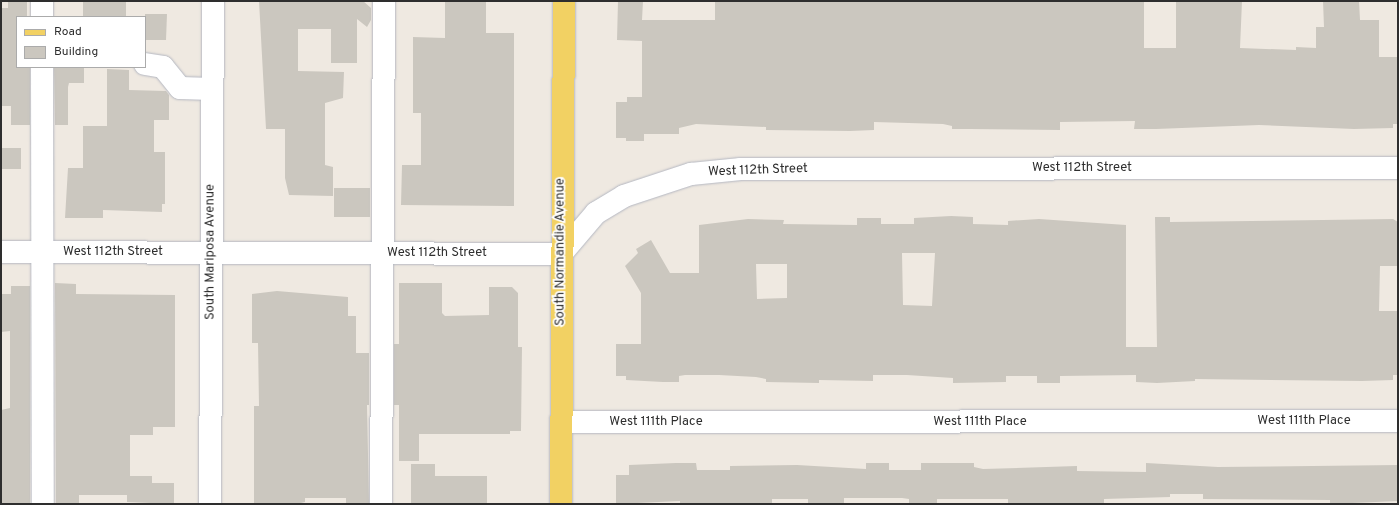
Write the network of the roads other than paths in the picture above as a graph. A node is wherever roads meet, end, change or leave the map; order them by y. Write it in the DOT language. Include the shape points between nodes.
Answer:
graph roads {
  1 [pos="42,1"];
  2 [pos="213,1"];
  3 [pos="384,1"];
  4 [pos="564,1"];
  5 [pos="42,16"];
  6 [pos="146,64"];
  7 [pos="42,68"];
  8 [pos="212,88"];
  9 [pos="1398,168"];
  10 [pos="1,252"];
  11 [pos="42,252"];
  12 [pos="211,252"];
  13 [pos="381,253"];
  14 [pos="561,254"];
  15 [pos="1398,421"];
  16 [pos="562,422"];
  17 [pos="43,504"];
  18 [pos="210,504"];
  19 [pos="381,504"];
  20 [pos="561,504"];
  1 -- 5 [label="street"];
  2 -- 8 [label="street, South Mariposa Avenue"];
  3 -- 13 [label="street"];
  4 -- 14 [label="main road, South Normandie Avenue"];
  6 -- 8 [label="street" via="163,67 180,88"];
  7 -- 11 [label="street"];
  8 -- 12 [label="street, South Mariposa Avenue"];
  9 -- 14 [label="street, West 112th Street" via="726,170 684,175 624,196 596,213"];
  10 -- 11 [label="street, West 112th Street"];
  11 -- 12 [label="street, West 112th Street"];
  11 -- 17 [label="street"];
  12 -- 13 [label="street, West 112th Street"];
  12 -- 18 [label="street, South Mariposa Avenue"];
  13 -- 14 [label="street, West 112th Street"];
  13 -- 19 [label="street"];
  14 -- 16 [label="main road, South Normandie Avenue"];
  15 -- 16 [label="street, West 111th Place"];
  16 -- 20 [label="main road, South Normandie Avenue"];
}
